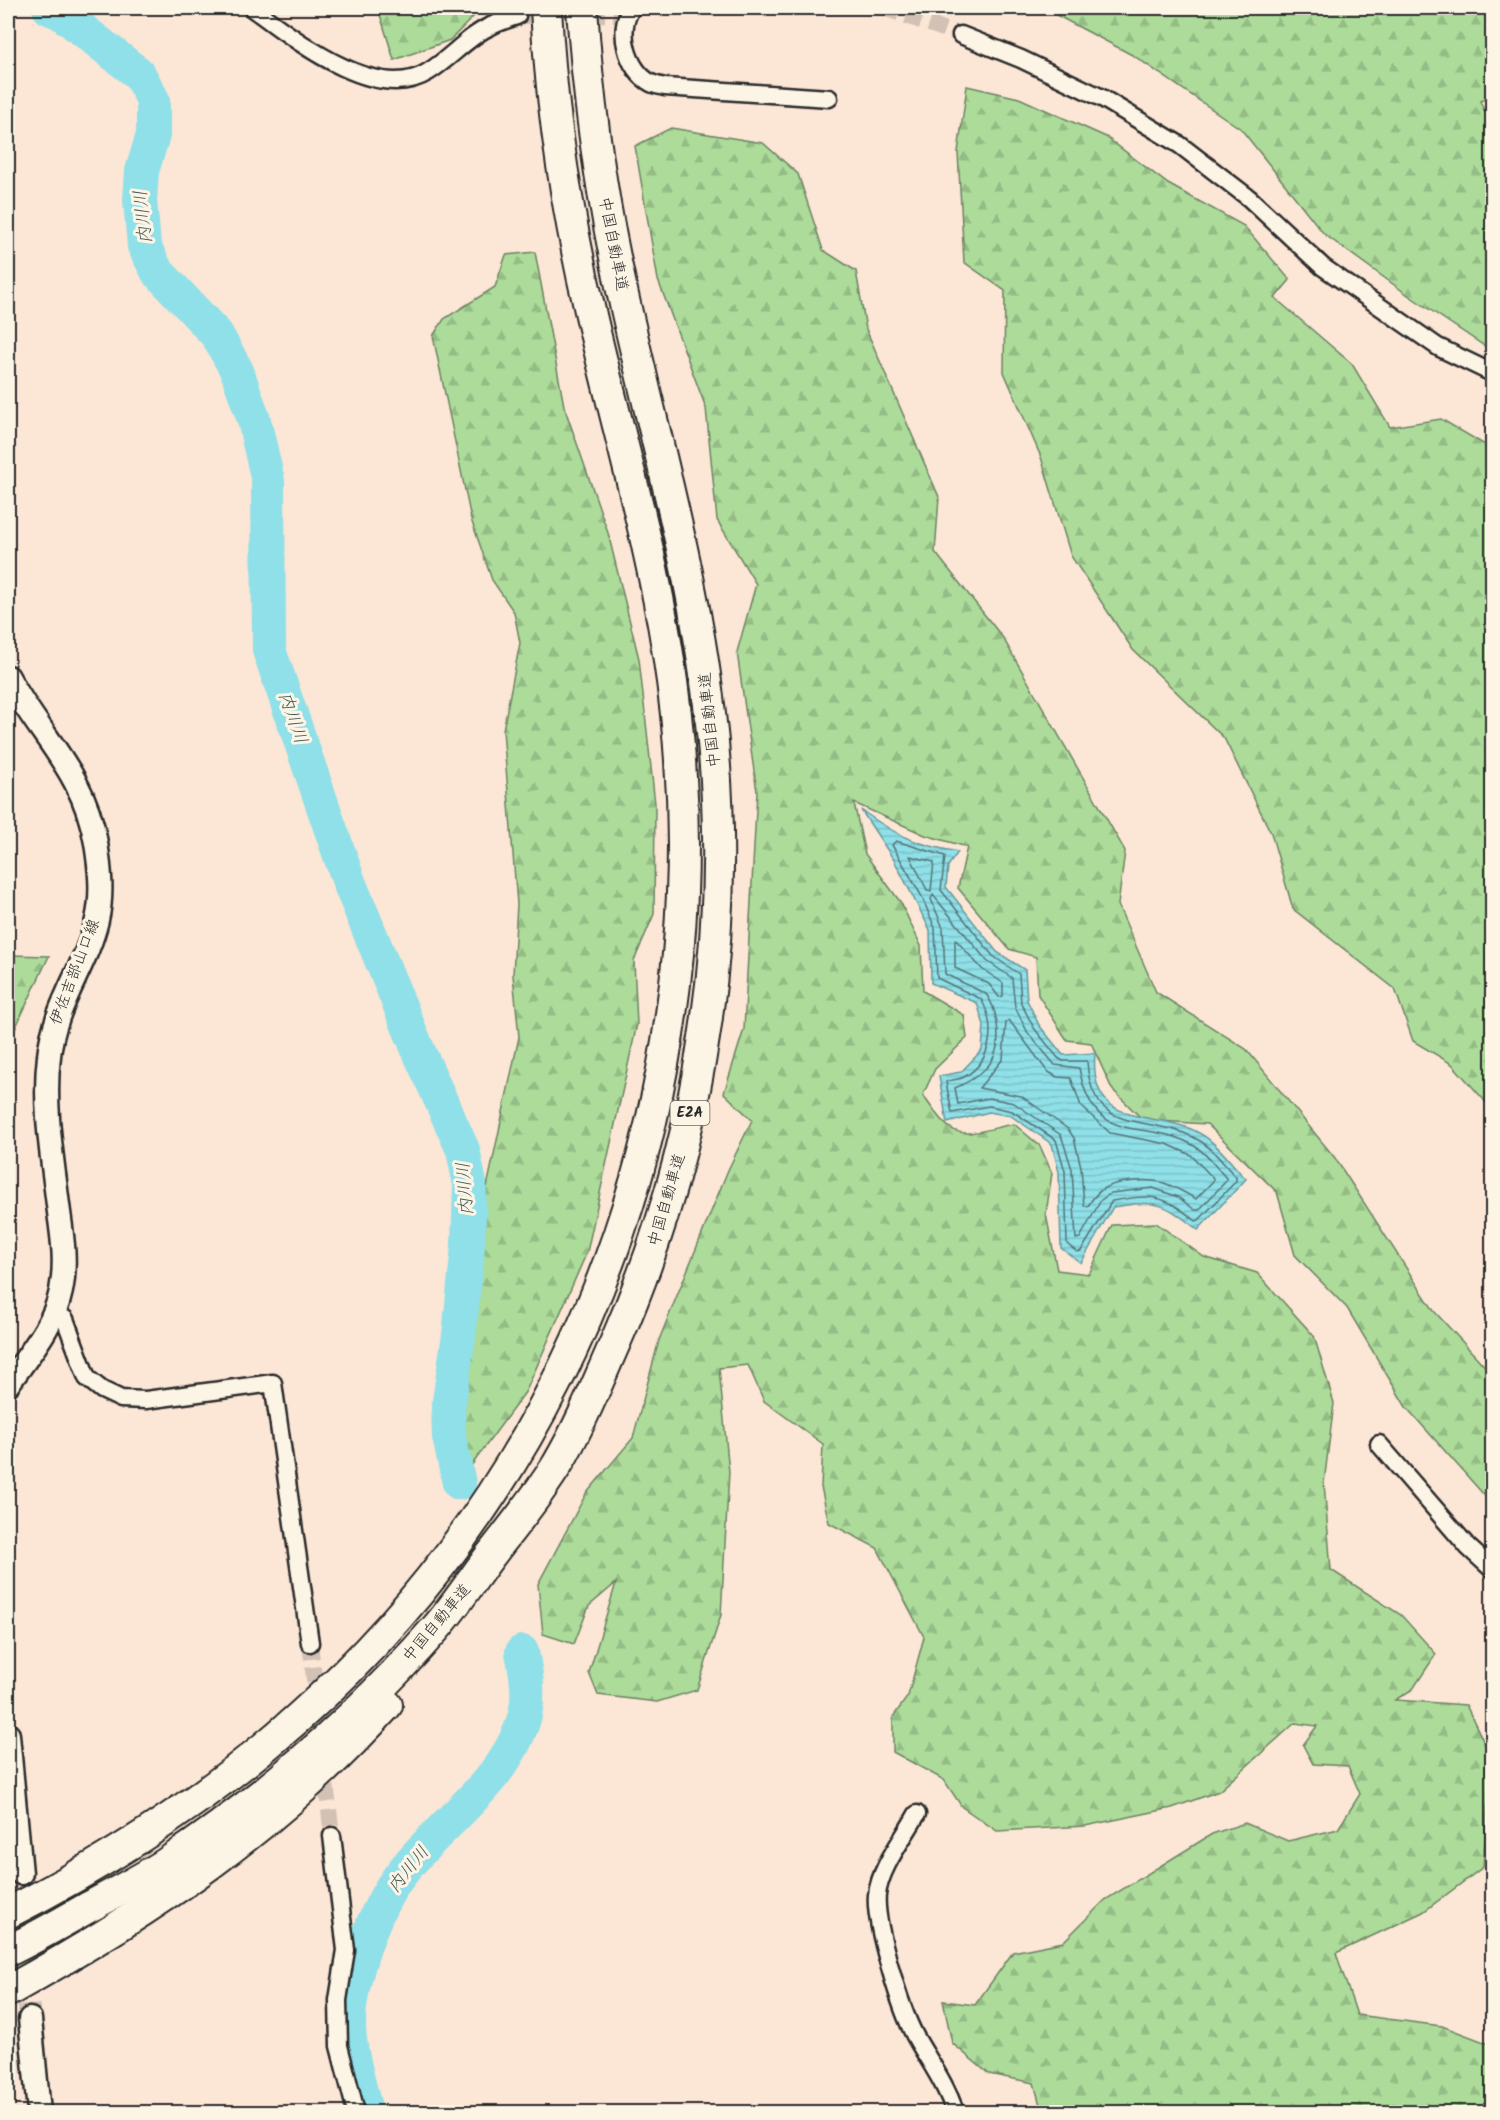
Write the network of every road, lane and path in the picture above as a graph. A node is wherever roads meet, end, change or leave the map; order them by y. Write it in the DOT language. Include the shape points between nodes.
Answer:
graph roads {
  1 [pos="252,8"];
  2 [pos="546,8"];
  3 [pos="582,8"];
  4 [pos="626,12"];
  5 [pos="517,16"];
  6 [pos="961,35"];
  7 [pos="829,98"];
  8 [pos="1492,373"];
  9 [pos="8,676"];
  10 [pos="56,1314"];
  11 [pos="8,1384"];
  12 [pos="1379,1443"];
  13 [pos="540,1491"];
  14 [pos="1492,1569"];
  15 [pos="310,1643"];
  16 [pos="8,1735"];
  17 [pos="918,1814"];
  18 [pos="332,1836"];
  19 [pos="16,1864"];
  20 [pos="8,1913"];
  21 [pos="8,1951"];
  22 [pos="8,1990"];
  23 [pos="30,2019"];
  24 [pos="39,2112"];
  25 [pos="356,2112"];
  26 [pos="956,2112"];
  1 -- 5 [label="street" via="345,68 377,80 409,81 427,73 489,26"];
  2 -- 20 [label="highway, 中国自動車道 / E2A" via="551,81 567,197 657,598 675,712 683,888 674,1004 653,1124 621,1232 552,1395 495,1489 422,1588 342,1677 214,1787 68,1881"];
  3 -- 13 [label="highway, 中国自動車道 / E2A" via="589,96 610,229 692,590 702,652 718,799 717,896 708,1015 672,1190 651,1257 593,1395"];
  4 -- 7 [label="street" via="623,38 636,68 650,83"];
  6 -- 8 [label="street" via="1102,98 1180,145 1249,198 1323,267 1438,347"];
  9 -- 10 [label="main road, 伊佐吉部山口線" via="79,783 100,866 97,921 53,1027 48,1058 50,1138 64,1277"];
  10 -- 11 [label="main road, 伊佐吉部山口線"];
  10 -- 15 [label="street" via="65,1319 87,1378 121,1399 146,1400 273,1383"];
  12 -- 14 [label="street" via="1468,1547"];
  13 -- 21 [label="highway, 中国自動車道 / E2A" via="441,1623 386,1683 297,1765 232,1818 161,1867"];
  13 -- 22 [label="highway" via="444,1643 350,1747 208,1868 160,1902"];
  16 -- 19 [label="main road"];
  17 -- 26 [label="street" via="882,1876 877,1895 878,1927 914,2033"];
  18 -- 25 [label="street" via="346,1950 338,2001 339,2046"];
  23 -- 24 [label="main road"];
}
